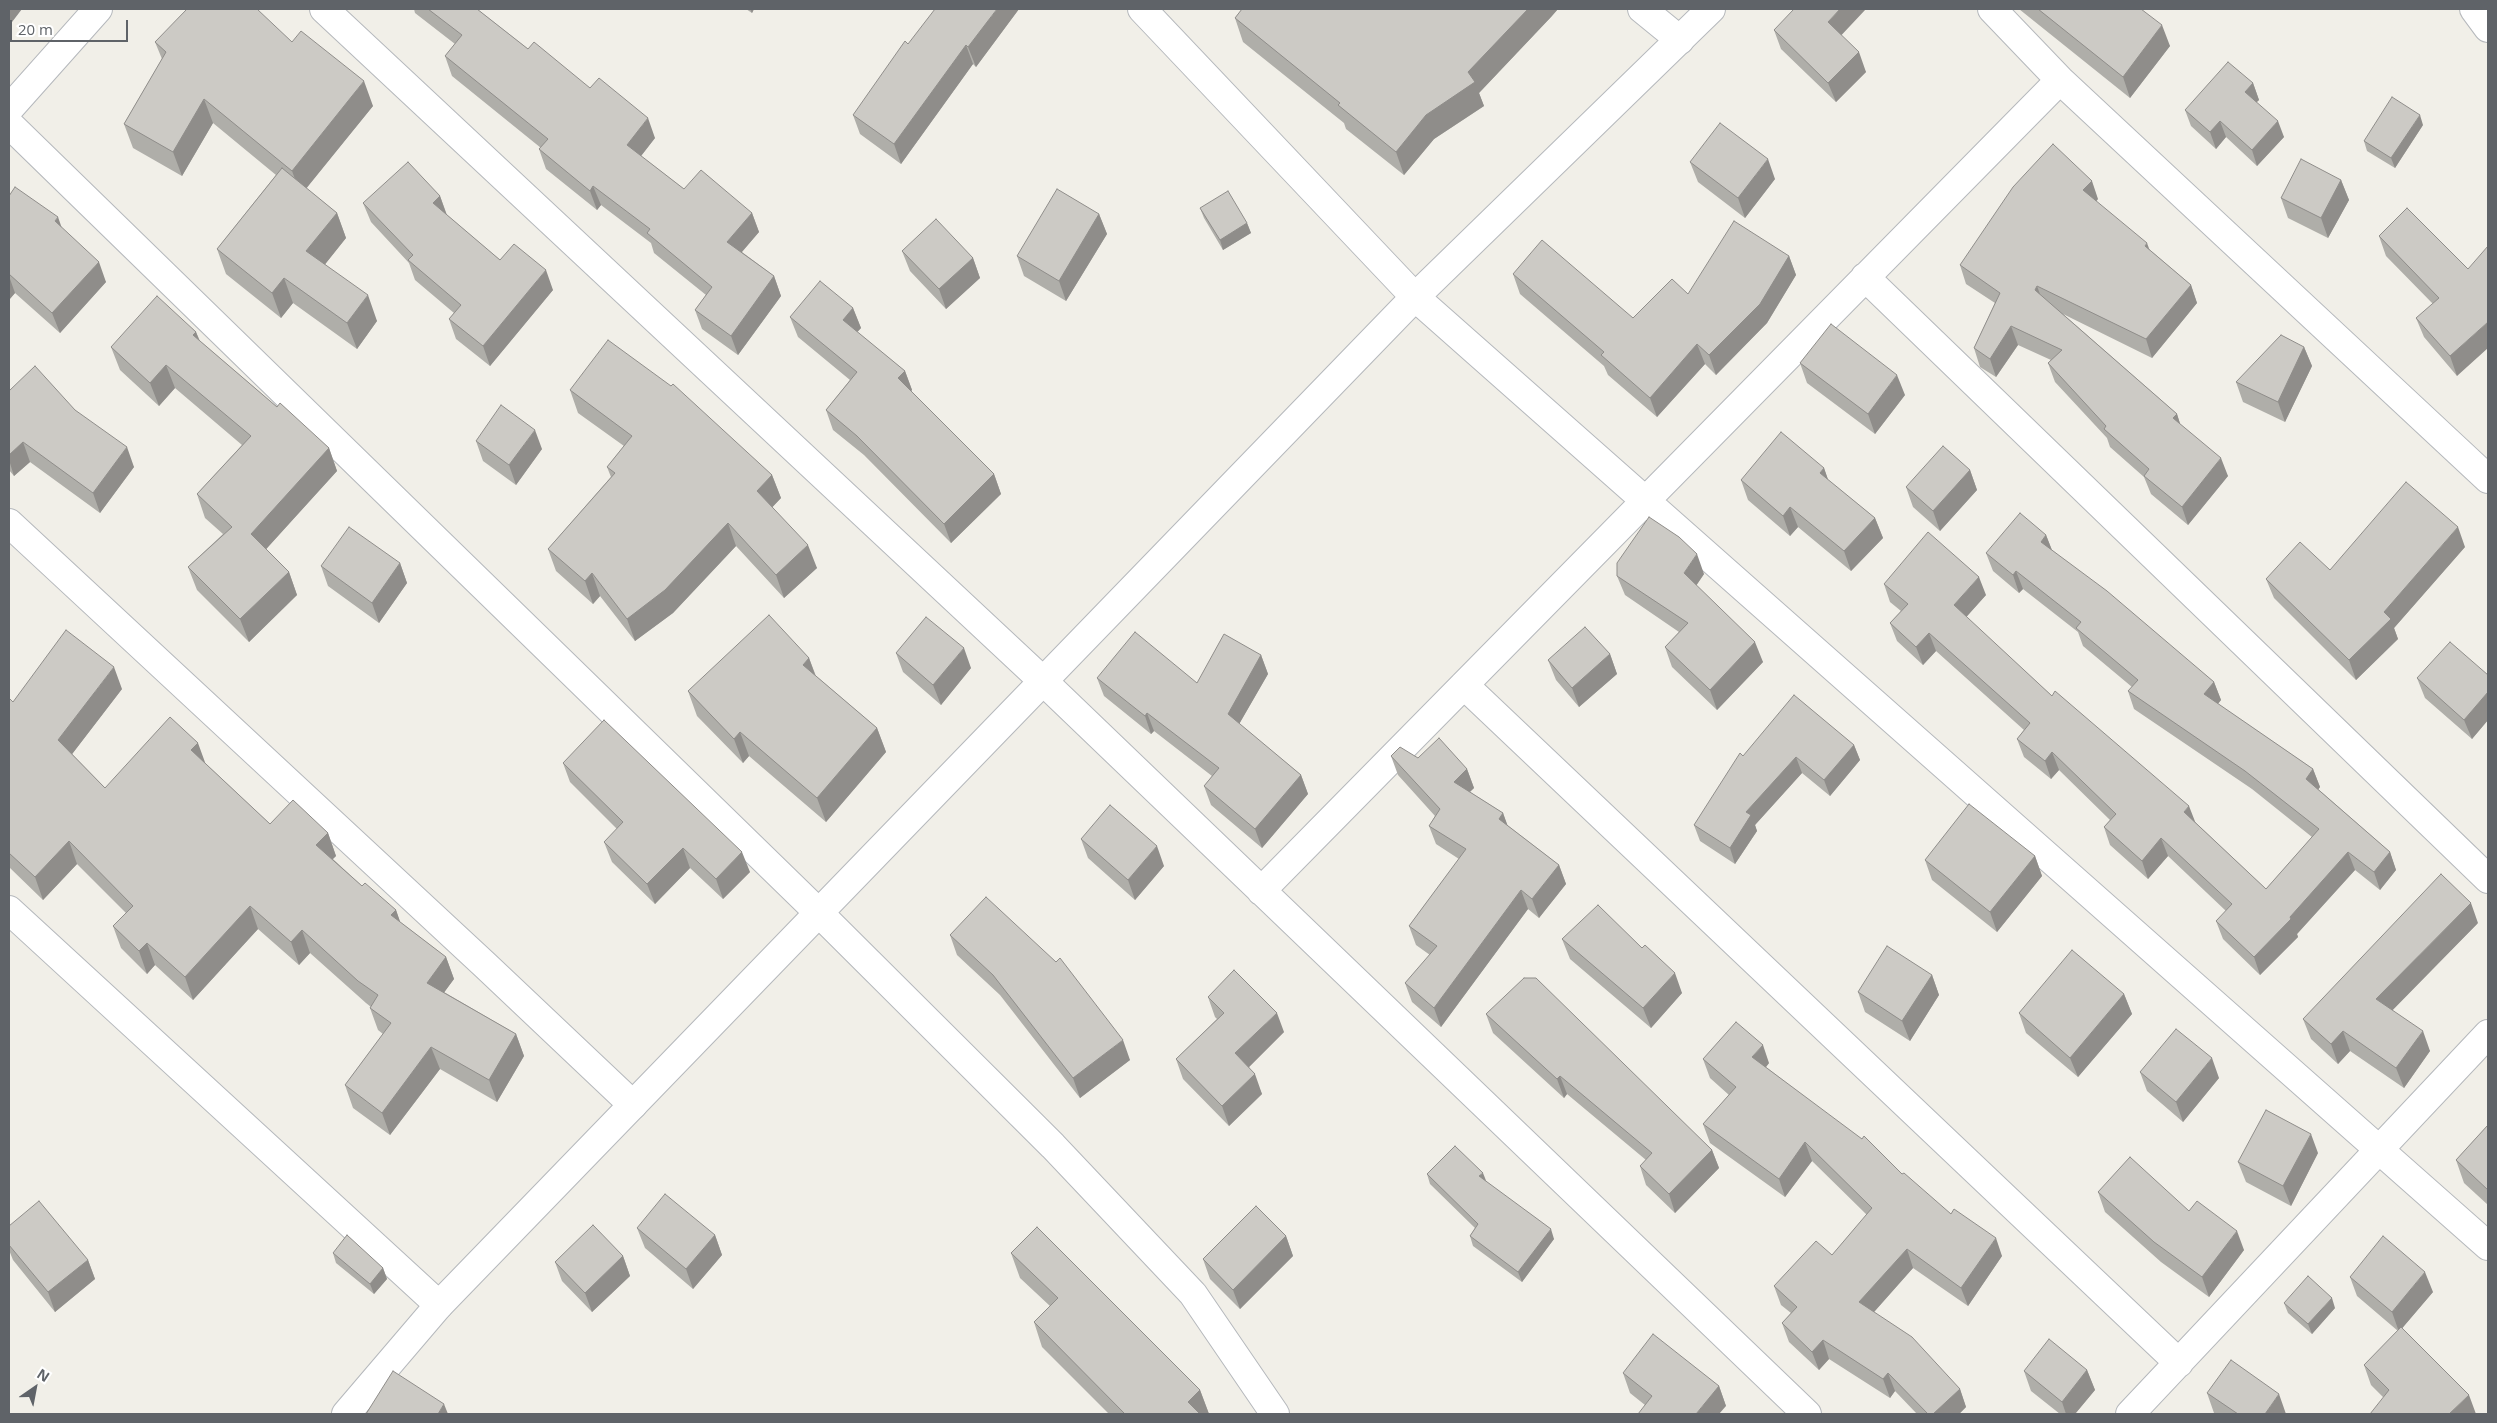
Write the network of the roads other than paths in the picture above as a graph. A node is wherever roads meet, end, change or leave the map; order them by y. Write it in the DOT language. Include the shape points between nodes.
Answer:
graph roads {
  1 [pos="98,9"];
  2 [pos="324,9"];
  3 [pos="1142,9"];
  4 [pos="1642,9"];
  5 [pos="1711,9"];
  6 [pos="1992,9"];
  7 [pos="2474,9"];
  8 [pos="2488,28"];
  9 [pos="1680,40"];
  10 [pos="2060,80"];
  11 [pos="9,109"];
  12 [pos="9,124"];
  13 [pos="1865,277"];
  14 [pos="1415,297"];
  15 [pos="2488,478"];
  16 [pos="1645,501"];
  17 [pos="11,529"];
  18 [pos="1043,681"];
  19 [pos="1464,685"];
  20 [pos="2488,879"];
  21 [pos="1261,891"];
  22 [pos="9,910"];
  23 [pos="819,913"];
  24 [pos="2488,1034"];
  25 [pos="632,1105"];
  26 [pos="2380,1150"];
  27 [pos="2488,1246"];
  28 [pos="440,1305"];
  29 [pos="2179,1363"];
  30 [pos="346,1414"];
  31 [pos="1275,1414"];
  32 [pos="1807,1414"];
  33 [pos="2130,1414"];
  1 -- 11 [label="street"];
  2 -- 18 [label="street"];
  3 -- 14 [label="street"];
  4 -- 9 [label="street"];
  5 -- 9 [label="street"];
  6 -- 10 [label="street"];
  7 -- 8 [label="street"];
  9 -- 14 [label="street"];
  10 -- 13 [label="street"];
  10 -- 15 [label="street"];
  12 -- 23 [label="street"];
  13 -- 16 [label="street"];
  13 -- 20 [label="street"];
  14 -- 16 [label="street"];
  14 -- 18 [label="street"];
  16 -- 19 [label="street"];
  16 -- 26 [label="street"];
  17 -- 25 [label="street"];
  18 -- 21 [label="street"];
  18 -- 23 [label="street"];
  19 -- 21 [label="street"];
  19 -- 29 [label="street"];
  21 -- 32 [label="street"];
  22 -- 28 [label="street"];
  23 -- 25 [label="street"];
  23 -- 31 [label="street" via="1053,1146 1193,1294"];
  24 -- 26 [label="street"];
  25 -- 28 [label="street"];
  26 -- 27 [label="street"];
  26 -- 29 [label="street"];
  28 -- 30 [label="street"];
  29 -- 33 [label="street"];
}
